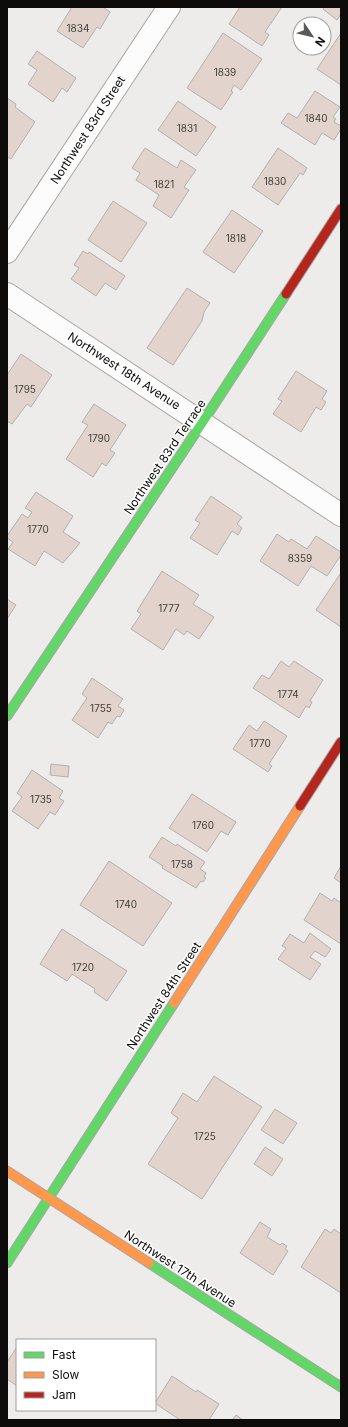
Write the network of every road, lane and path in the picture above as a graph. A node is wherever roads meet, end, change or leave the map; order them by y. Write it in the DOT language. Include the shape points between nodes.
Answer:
graph roads {
  1 [pos="169,7"];
  2 [pos="341,209"];
  3 [pos="7,252"];
  4 [pos="7,294"];
  5 [pos="202,423"];
  6 [pos="341,515"];
  7 [pos="7,716"];
  8 [pos="341,742"];
  9 [pos="7,1171"];
  10 [pos="49,1198"];
  11 [pos="7,1263"];
  12 [pos="341,1388"];
  1 -- 3 [label="street, Northwest 83rd Street"];
  2 -- 5 [label="street, Northwest 83rd Terrace"];
  4 -- 5 [label="street, Northwest 18th Avenue"];
  5 -- 6 [label="street, Northwest 18th Avenue"];
  5 -- 7 [label="street, Northwest 83rd Terrace"];
  8 -- 10 [label="street, Northwest 84th Street"];
  9 -- 10 [label="street, Northwest 17th Avenue"];
  10 -- 11 [label="street, Northwest 84th Street"];
  10 -- 12 [label="street, Northwest 17th Avenue"];
}
